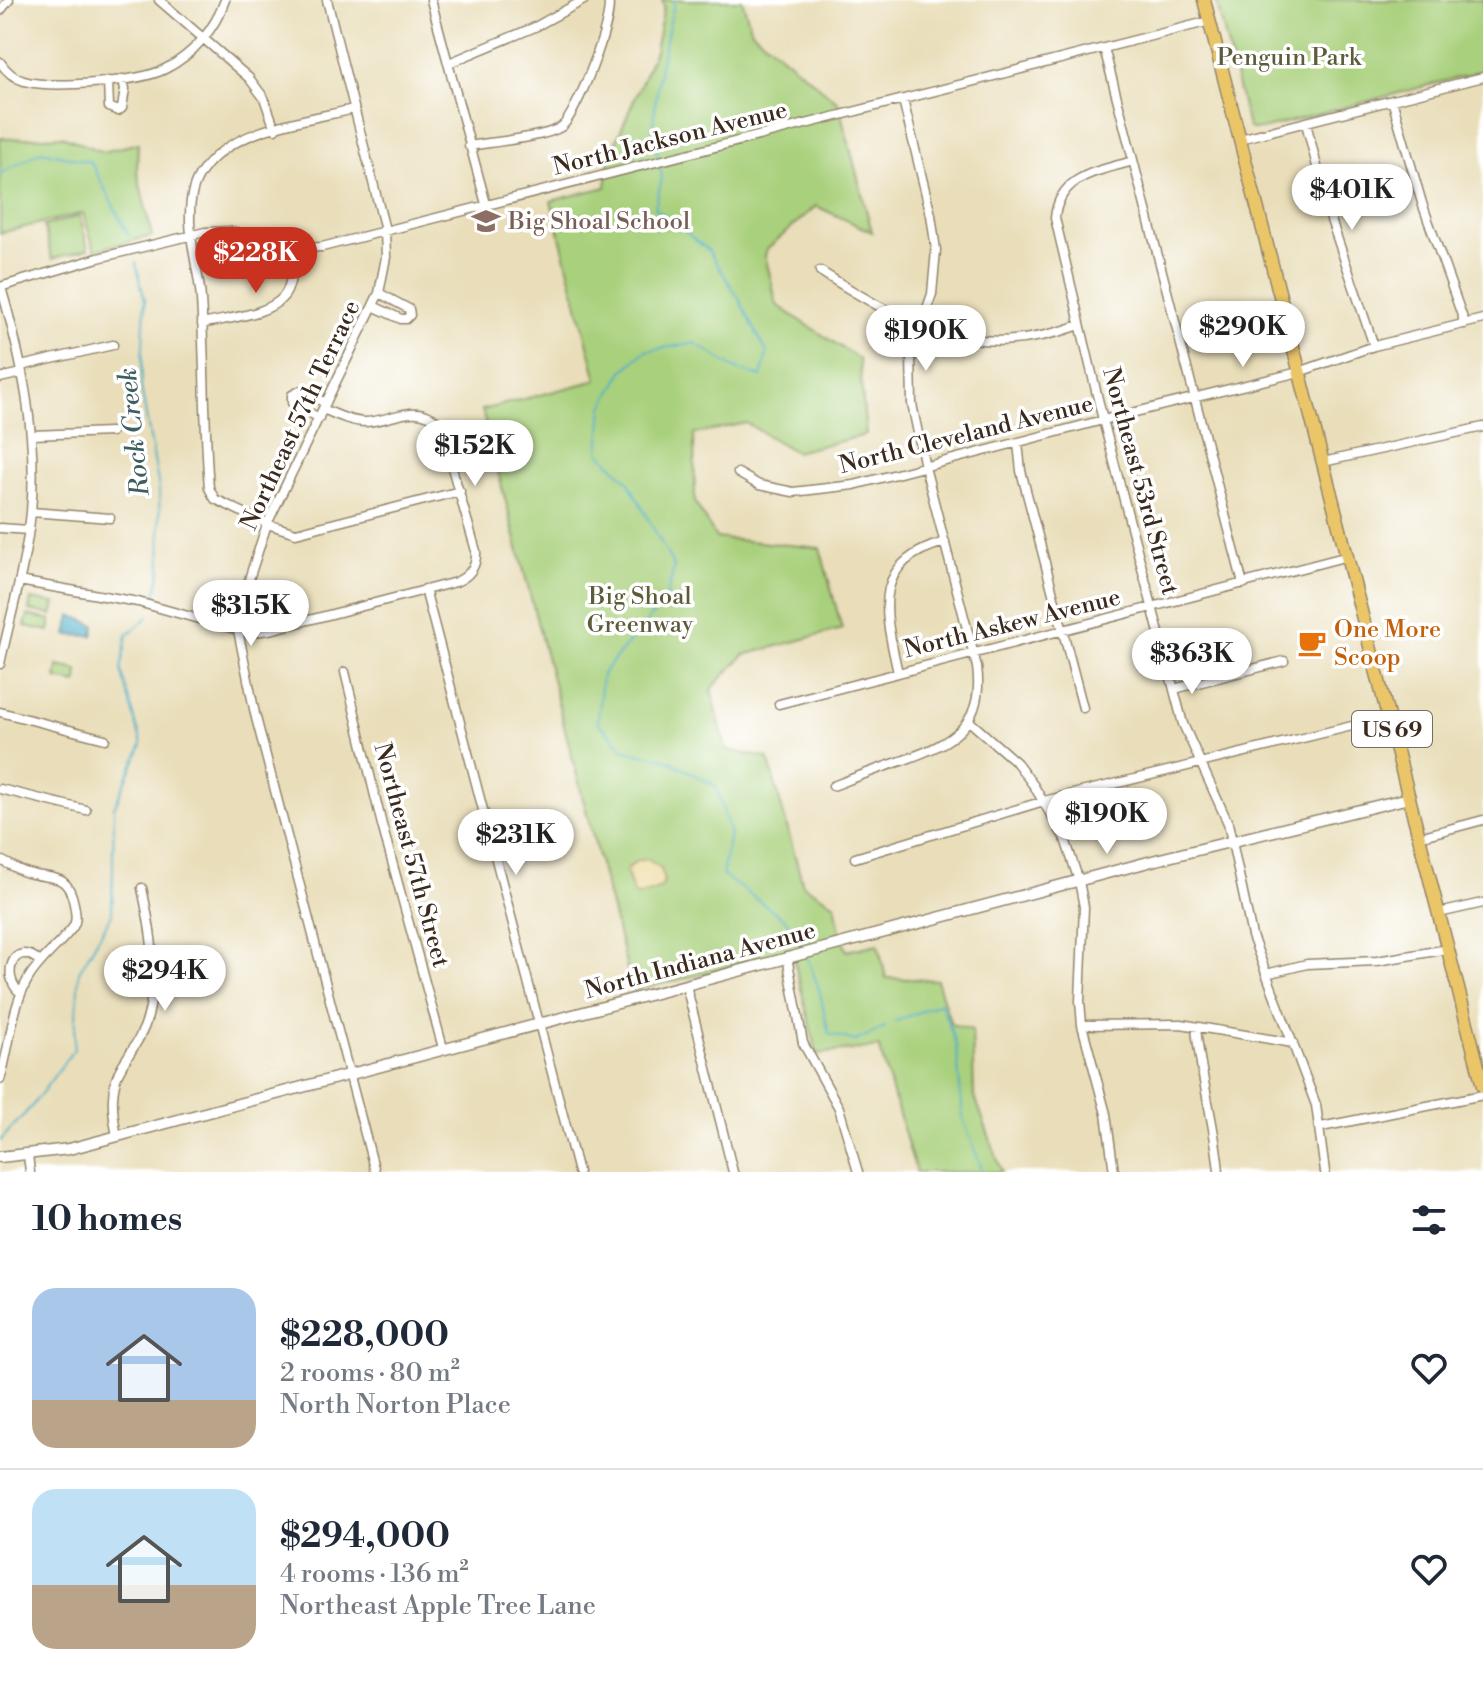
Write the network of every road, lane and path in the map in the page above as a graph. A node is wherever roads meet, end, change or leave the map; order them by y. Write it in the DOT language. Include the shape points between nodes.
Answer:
graph roads {
  1 [pos="9,0"];
  2 [pos="159,0"];
  3 [pos="225,0"];
  4 [pos="327,0"];
  5 [pos="431,0"];
  6 [pos="584,0"];
  7 [pos="608,0"];
  8 [pos="1204,0"];
  9 [pos="0,11"];
  10 [pos="1210,21"];
  11 [pos="204,38"];
  12 [pos="1104,48"];
  13 [pos="0,62"];
  14 [pos="449,63"];
  15 [pos="123,79"];
  16 [pos="1482,79"];
  17 [pos="108,81"];
  18 [pos="903,100"];
  19 [pos="1392,100"];
  20 [pos="354,109"];
  21 [pos="1306,123"];
  22 [pos="275,129"];
  23 [pos="1240,139"];
  24 [pos="469,146"];
  25 [pos="1133,161"];
  26 [pos="486,204"];
  27 [pos="385,230"];
  28 [pos="191,235"];
  29 [pos="295,248"];
  30 [pos="820,271"];
  31 [pos="0,287"];
  32 [pos="379,293"];
  33 [pos="373,306"];
  34 [pos="1483,319"];
  35 [pos="202,324"];
  36 [pos="1465,324"];
  37 [pos="1080,325"];
  38 [pos="919,326"];
  39 [pos="113,345"];
  40 [pos="1374,346"];
  41 [pos="21,369"];
  42 [pos="1299,372"];
  43 [pos="0,378"];
  44 [pos="1194,397"];
  45 [pos="323,410"];
  46 [pos="1103,420"];
  47 [pos="1483,427"];
  48 [pos="111,432"];
  49 [pos="32,435"];
  50 [pos="1018,443"];
  51 [pos="1323,462"];
  52 [pos="925,467"];
  53 [pos="738,473"];
  54 [pos="460,491"];
  55 [pos="31,512"];
  56 [pos="110,518"];
  57 [pos="267,524"];
  58 [pos="0,528"];
  59 [pos="29,530"];
  60 [pos="945,542"];
  61 [pos="1348,556"];
  62 [pos="19,581"];
  63 [pos="1243,584"];
  64 [pos="425,589"];
  65 [pos="1153,608"];
  66 [pos="238,630"];
  67 [pos="1064,631"];
  68 [pos="974,654"];
  69 [pos="1284,661"];
  70 [pos="0,664"];
  71 [pos="345,672"];
  72 [pos="898,673"];
  73 [pos="1174,689"];
  74 [pos="779,704"];
  75 [pos="1083,708"];
  76 [pos="0,712"];
  77 [pos="1389,717"];
  78 [pos="969,721"];
  79 [pos="105,739"];
  80 [pos="1202,764"];
  81 [pos="833,786"];
  82 [pos="0,789"];
  83 [pos="1409,798"];
  84 [pos="1044,801"];
  85 [pos="86,810"];
  86 [pos="1483,820"];
  87 [pos="1419,837"];
  88 [pos="1232,842"];
  89 [pos="855,858"];
  90 [pos="0,860"];
  91 [pos="1079,881"];
  92 [pos="142,888"];
  93 [pos="1483,903"];
  94 [pos="1439,913"];
  95 [pos="1448,949"];
  96 [pos="792,956"];
  97 [pos="39,961"];
  98 [pos="1266,974"];
  99 [pos="686,985"];
  100 [pos="21,993"];
  101 [pos="541,1022"];
  102 [pos="1082,1025"];
  103 [pos="1196,1027"];
  104 [pos="1293,1043"];
  105 [pos="443,1048"];
  106 [pos="349,1073"];
  107 [pos="0,1080"];
  108 [pos="1483,1086"];
  109 [pos="1483,1095"];
  110 [pos="1321,1127"];
  111 [pos="117,1136"];
  112 [pos="28,1155"];
  113 [pos="0,1157"];
  114 [pos="30,1172"];
  115 [pos="375,1172"];
  116 [pos="578,1172"];
  117 [pos="733,1172"];
  118 [pos="858,1172"];
  119 [pos="1114,1172"];
  120 [pos="1219,1172"];
  121 [pos="1325,1172"];
  1 -- 9 [label="street"];
  2 -- 11 [label="street"];
  3 -- 11 [label="street"];
  4 -- 20 [label="street, Northeast 57th Terrace"];
  5 -- 14 [label="street"];
  6 -- 14 [label="street"];
  7 -- 24 [label="street" via="607,29 568,121 549,132"];
  8 -- 10 [label="main road, US 69"];
  10 -- 12 [label="street, North Jackson Avenue"];
  10 -- 23 [label="main road, US 69"];
  11 -- 15 [label="street" via="164,70"];
  11 -- 22 [label="street" via="256,86"];
  12 -- 18 [label="street, North Jackson Avenue"];
  12 -- 25 [label="street"];
  13 -- 17 [label="street" via="27,82"];
  14 -- 24 [label="street"];
  15 -- 17 [label="street"];
  15 -- 17 [label="street" via="124,101 118,111 109,107"];
  16 -- 19 [label="street"];
  18 -- 26 [label="street, North Jackson Avenue"];
  18 -- 38 [label="street" via="936,250 932,294"];
  19 -- 21 [label="street"];
  19 -- 36 [label="street"];
  20 -- 22 [label="street"];
  20 -- 27 [label="street, Northeast 57th Terrace"];
  21 -- 23 [label="street"];
  21 -- 40 [label="street" via="1329,214"];
  22 -- 28 [label="street" via="235,143 204,168 191,203"];
  23 -- 42 [label="main road, US 69"];
  24 -- 26 [label="street"];
  25 -- 37 [label="street, Northeast 53rd Street" via="1080,177 1065,190 1057,208"];
  25 -- 44 [label="street"];
  26 -- 27 [label="street, North Jackson Avenue"];
  27 -- 29 [label="street, North Jackson Avenue" via="322,247"];
  27 -- 32 [label="street, Northeast 57th Terrace"];
  28 -- 29 [label="street, North Jackson Avenue" via="230,231"];
  28 -- 31 [label="street, North Jackson Avenue"];
  28 -- 35 [label="street"];
  29 -- 35 [label="street" via="289,286 276,305"];
  30 -- 38 [label="street"];
  31 -- 41 [label="street"];
  32 -- 33 [label="street, Northeast 57th Terrace"];
  32 -- 33 [label="street" via="409,309 410,315 401,319"];
  33 -- 45 [label="street, Northeast 57th Terrace"];
  34 -- 36 [label="street, North Cleveland Avenue"];
  35 -- 57 [label="street" via="211,495"];
  36 -- 40 [label="street, North Cleveland Avenue"];
  37 -- 38 [label="street" via="1002,341 969,340"];
  37 -- 46 [label="street, Northeast 53rd Street"];
  38 -- 52 [label="street" via="910,381"];
  39 -- 41 [label="street"];
  40 -- 42 [label="street, North Cleveland Avenue"];
  41 -- 43 [label="street"];
  41 -- 49 [label="street"];
  42 -- 44 [label="street, North Cleveland Avenue"];
  42 -- 51 [label="main road, US 69"];
  44 -- 46 [label="street, North Cleveland Avenue"];
  44 -- 63 [label="street"];
  45 -- 54 [label="street" via="363,422 427,414 441,426"];
  45 -- 57 [label="street, Northeast 57th Terrace"];
  46 -- 50 [label="street, North Cleveland Avenue"];
  46 -- 65 [label="street, Northeast 53rd Street"];
  47 -- 51 [label="street"];
  48 -- 49 [label="street"];
  49 -- 55 [label="street"];
  50 -- 52 [label="street, North Cleveland Avenue"];
  50 -- 67 [label="street"];
  51 -- 61 [label="main road, US 69"];
  52 -- 53 [label="street, North Cleveland Avenue" via="805,492 770,488"];
  52 -- 60 [label="street"];
  54 -- 57 [label="street" via="300,533"];
  54 -- 64 [label="street" via="476,561 456,582"];
  55 -- 56 [label="street"];
  55 -- 59 [label="street"];
  57 -- 66 [label="street, Northeast 57th Terrace"];
  58 -- 59 [label="street"];
  59 -- 62 [label="street"];
  60 -- 68 [label="street"];
  60 -- 72 [label="street" via="910,556 890,582 885,609"];
  61 -- 63 [label="street, North Askew Avenue"];
  61 -- 77 [label="main road, US 69"];
  62 -- 66 [label="street" via="138,602"];
  62 -- 70 [label="street"];
  63 -- 65 [label="street, North Askew Avenue"];
  64 -- 66 [label="street" via="274,629"];
  64 -- 101 [label="street"];
  65 -- 67 [label="street, North Askew Avenue"];
  65 -- 73 [label="street, Northeast 53rd Street"];
  66 -- 106 [label="street, Northeast 57th Terrace"];
  67 -- 68 [label="street, North Askew Avenue"];
  67 -- 75 [label="street"];
  68 -- 72 [label="street, North Askew Avenue"];
  68 -- 78 [label="street" via="978,688"];
  69 -- 73 [label="street"];
  71 -- 105 [label="street, Northeast 57th Street"];
  72 -- 74 [label="street, North Askew Avenue"];
  73 -- 80 [label="street, Northeast 53rd Street" via="1188,738"];
  76 -- 79 [label="street"];
  77 -- 80 [label="street"];
  77 -- 83 [label="main road, US 69"];
  78 -- 81 [label="street" via="936,749"];
  78 -- 84 [label="street" via="1017,763"];
  80 -- 84 [label="street"];
  80 -- 88 [label="street, Northeast 53rd Street"];
  82 -- 85 [label="street"];
  83 -- 87 [label="main road, US 69"];
  83 -- 88 [label="street, North Indiana Avenue"];
  84 -- 89 [label="street"];
  84 -- 91 [label="street" via="1065,839"];
  86 -- 87 [label="street"];
  87 -- 94 [label="main road, US 69"];
  88 -- 91 [label="street, North Indiana Avenue"];
  88 -- 98 [label="street, Northeast 53rd Street" via="1252,936"];
  90 -- 97 [label="street" via="30,874 56,877 73,894 75,925"];
  91 -- 96 [label="street, North Indiana Avenue"];
  91 -- 102 [label="street" via="1084,907"];
  92 -- 111 [label="street" via="153,942 151,1005 115,1082"];
  93 -- 94 [label="street"];
  94 -- 95 [label="main road, US 69"];
  95 -- 98 [label="street" via="1377,961 1307,964"];
  95 -- 108 [label="main road, US 69"];
  96 -- 99 [label="street, North Indiana Avenue"];
  96 -- 118 [label="street" via="803,1043 839,1108"];
  97 -- 100 [label="street"];
  97 -- 100 [label="street" via="23,954 8,963 8,984"];
  98 -- 104 [label="street, Northeast 53rd Street"];
  99 -- 101 [label="street, North Indiana Avenue"];
  99 -- 117 [label="street"];
  100 -- 107 [label="street"];
  101 -- 105 [label="street, North Indiana Avenue"];
  101 -- 116 [label="street"];
  102 -- 103 [label="street"];
  102 -- 119 [label="street" via="1106,1114"];
  103 -- 104 [label="street"];
  103 -- 120 [label="street"];
  104 -- 110 [label="street, Northeast 53rd Street"];
  105 -- 106 [label="street, North Indiana Avenue"];
  106 -- 111 [label="street, North Indiana Avenue"];
  106 -- 115 [label="street, Northeast 57th Terrace"];
  109 -- 110 [label="street"];
  110 -- 121 [label="street, Northeast 53rd Street"];
  111 -- 112 [label="street, North Indiana Avenue"];
  112 -- 113 [label="street, North Indiana Avenue"];
  112 -- 114 [label="street"];
}
